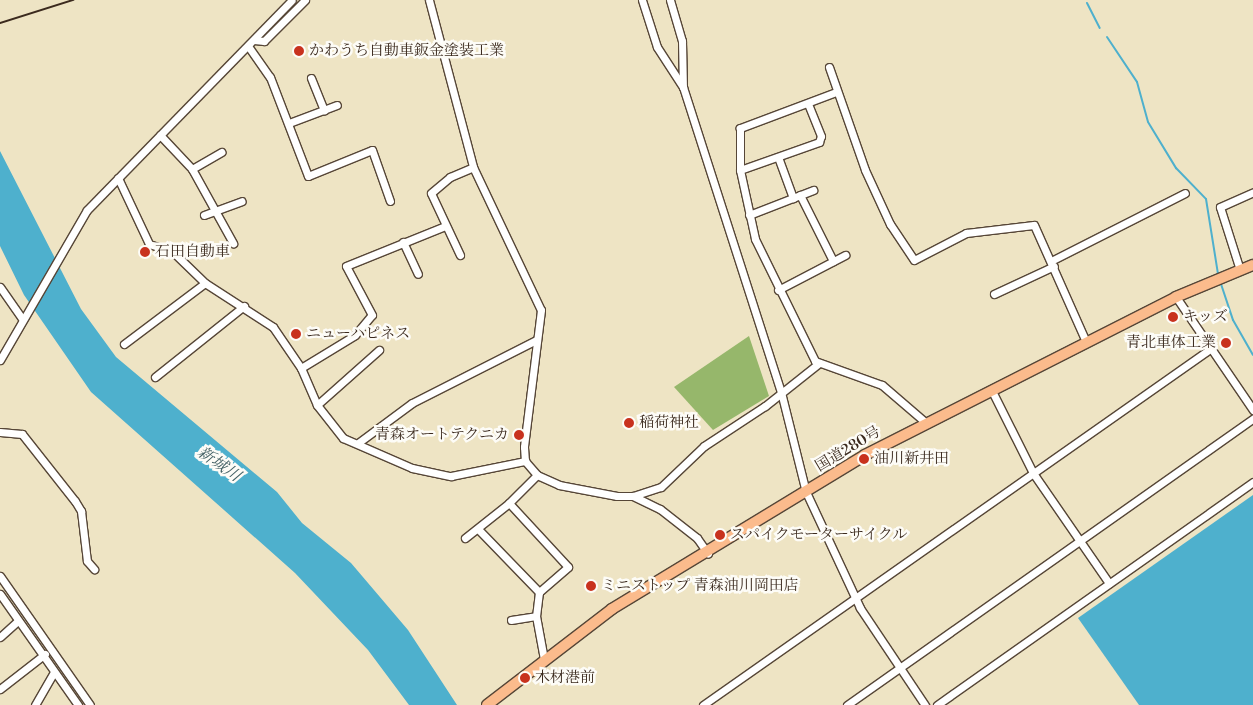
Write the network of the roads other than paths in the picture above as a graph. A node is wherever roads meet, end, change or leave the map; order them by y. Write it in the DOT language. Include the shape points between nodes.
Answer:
graph roads {
  1 [pos="292,0"];
  2 [pos="306,0"];
  3 [pos="429,0"];
  4 [pos="642,0"];
  5 [pos="670,0"];
  6 [pos="254,40"];
  7 [pos="248,46"];
  8 [pos="828,68"];
  9 [pos="311,78"];
  10 [pos="683,87"];
  11 [pos="836,92"];
  12 [pos="808,103"];
  13 [pos="337,105"];
  14 [pos="324,111"];
  15 [pos="289,123"];
  16 [pos="160,135"];
  17 [pos="221,152"];
  18 [pos="778,157"];
  19 [pos="473,167"];
  20 [pos="192,169"];
  21 [pos="740,170"];
  22 [pos="118,178"];
  23 [pos="813,190"];
  24 [pos="1253,192"];
  25 [pos="1185,193"];
  26 [pos="797,197"];
  27 [pos="242,201"];
  28 [pos="390,201"];
  29 [pos="218,210"];
  30 [pos="204,215"];
  31 [pos="749,215"];
  32 [pos="445,226"];
  33 [pos="403,242"];
  34 [pos="233,243"];
  35 [pos="460,255"];
  36 [pos="845,255"];
  37 [pos="833,261"];
  38 [pos="1052,263"];
  39 [pos="1253,265"];
  40 [pos="1240,270"];
  41 [pos="418,274"];
  42 [pos="205,283"];
  43 [pos="0,287"];
  44 [pos="778,290"];
  45 [pos="994,294"];
  46 [pos="1176,297"];
  47 [pos="244,306"];
  48 [pos="22,319"];
  49 [pos="536,340"];
  50 [pos="1086,342"];
  51 [pos="124,344"];
  52 [pos="1210,349"];
  53 [pos="379,350"];
  54 [pos="0,360"];
  55 [pos="818,364"];
  56 [pos="301,368"];
  57 [pos="156,377"];
  58 [pos="992,391"];
  59 [pos="781,392"];
  60 [pos="317,405"];
  61 [pos="1253,410"];
  62 [pos="1253,419"];
  63 [pos="925,422"];
  64 [pos="0,432"];
  65 [pos="358,443"];
  66 [pos="525,461"];
  67 [pos="1033,473"];
  68 [pos="537,475"];
  69 [pos="1253,482"];
  70 [pos="806,492"];
  71 [pos="633,496"];
  72 [pos="509,503"];
  73 [pos="478,529"];
  74 [pos="464,538"];
  75 [pos="1080,540"];
  76 [pos="708,554"];
  77 [pos="94,569"];
  78 [pos="0,576"];
  79 [pos="1110,583"];
  80 [pos="539,592"];
  81 [pos="0,594"];
  82 [pos="856,598"];
  83 [pos="536,616"];
  84 [pos="511,620"];
  85 [pos="18,621"];
  86 [pos="0,637"];
  87 [pos="50,649"];
  88 [pos="42,656"];
  89 [pos="544,659"];
  90 [pos="899,668"];
  91 [pos="54,672"];
  92 [pos="0,689"];
  93 [pos="489,704"];
  94 [pos="34,705"];
  95 [pos="78,705"];
  96 [pos="90,705"];
  97 [pos="703,705"];
  98 [pos="847,705"];
  99 [pos="925,705"];
  100 [pos="937,705"];
  1 -- 6 [label="street"];
  2 -- 6 [label="street" via="264,41"];
  3 -- 19 [label="street"];
  4 -- 10 [label="street" via="657,47"];
  5 -- 10 [label="street" via="682,41"];
  6 -- 7 [label="street"];
  7 -- 15 [label="street" via="270,78"];
  7 -- 16 [label="street"];
  8 -- 11 [label="street"];
  9 -- 14 [label="street"];
  10 -- 59 [label="street"];
  11 -- 12 [label="street"];
  11 -- 38 [label="street" via="864,170 890,224 914,260 966,233 1034,225"];
  12 -- 18 [label="street" via="821,136 819,142"];
  12 -- 21 [label="street" via="740,128"];
  13 -- 14 [label="street"];
  14 -- 15 [label="street"];
  15 -- 28 [label="street" via="308,176 372,150"];
  16 -- 20 [label="street"];
  16 -- 22 [label="street"];
  17 -- 20 [label="street"];
  18 -- 21 [label="street"];
  18 -- 26 [label="street"];
  19 -- 32 [label="street" via="450,177 432,193"];
  19 -- 49 [label="street" via="540,310"];
  20 -- 29 [label="street"];
  21 -- 31 [label="street"];
  22 -- 42 [label="street" via="149,244 173,252"];
  22 -- 48 [label="street" via="87,210"];
  23 -- 26 [label="street"];
  24 -- 40 [label="street" via="1220,207"];
  25 -- 38 [label="street"];
  26 -- 31 [label="street"];
  26 -- 37 [label="street"];
  27 -- 29 [label="street"];
  29 -- 30 [label="street"];
  29 -- 34 [label="street"];
  31 -- 44 [label="street" via="764,264"];
  32 -- 33 [label="street"];
  32 -- 35 [label="street"];
  33 -- 41 [label="street"];
  33 -- 56 [label="street" via="346,266 372,315 355,335"];
  36 -- 37 [label="street"];
  37 -- 44 [label="street"];
  38 -- 45 [label="street"];
  38 -- 50 [label="street"];
  39 -- 40 [label="highway, 国道280号"];
  40 -- 46 [label="highway, 国道280号"];
  42 -- 47 [label="street"];
  42 -- 51 [label="street"];
  43 -- 48 [label="street"];
  44 -- 55 [label="street"];
  46 -- 50 [label="highway, 国道280号"];
  46 -- 52 [label="street"];
  47 -- 56 [label="street" via="274,327"];
  47 -- 57 [label="street"];
  48 -- 54 [label="street"];
  49 -- 65 [label="street" via="412,403"];
  49 -- 66 [label="street" via="526,408"];
  50 -- 58 [label="highway, 国道280号"];
  52 -- 61 [label="street"];
  52 -- 67 [label="street"];
  53 -- 60 [label="street"];
  55 -- 59 [label="street"];
  55 -- 63 [label="street" via="877,382"];
  56 -- 60 [label="street"];
  58 -- 63 [label="highway, 国道280号"];
  58 -- 67 [label="street"];
  59 -- 70 [label="street"];
  59 -- 71 [label="street" via="704,446 661,486"];
  60 -- 65 [label="street" via="337,433"];
  62 -- 75 [label="street"];
  63 -- 70 [label="highway, 国道280号"];
  64 -- 77 [label="street" via="22,434 81,511 87,561"];
  65 -- 66 [label="street" via="412,468 451,476"];
  66 -- 68 [label="street"];
  67 -- 75 [label="street"];
  67 -- 82 [label="street"];
  68 -- 71 [label="street" via="559,486"];
  68 -- 72 [label="street"];
  69 -- 79 [label="street"];
  70 -- 76 [label="highway, 国道280号"];
  70 -- 82 [label="street"];
  71 -- 76 [label="street" via="660,509 697,538"];
  72 -- 73 [label="street"];
  72 -- 80 [label="street" via="568,567"];
  73 -- 74 [label="street"];
  73 -- 80 [label="street"];
  75 -- 79 [label="street"];
  75 -- 90 [label="street"];
  76 -- 89 [label="highway, 国道280号" via="612,609"];
  78 -- 87 [label="street"];
  79 -- 100 [label="street"];
  80 -- 83 [label="street"];
  81 -- 85 [label="street"];
  82 -- 90 [label="street"];
  82 -- 97 [label="street"];
  83 -- 84 [label="street"];
  83 -- 89 [label="street"];
  85 -- 86 [label="street"];
  85 -- 88 [label="street"];
  87 -- 88 [label="street"];
  87 -- 96 [label="street"];
  88 -- 91 [label="street"];
  88 -- 92 [label="street"];
  89 -- 93 [label="highway, 国道280号"];
  90 -- 98 [label="street"];
  90 -- 99 [label="street"];
  91 -- 94 [label="street"];
  91 -- 95 [label="street"];
}
